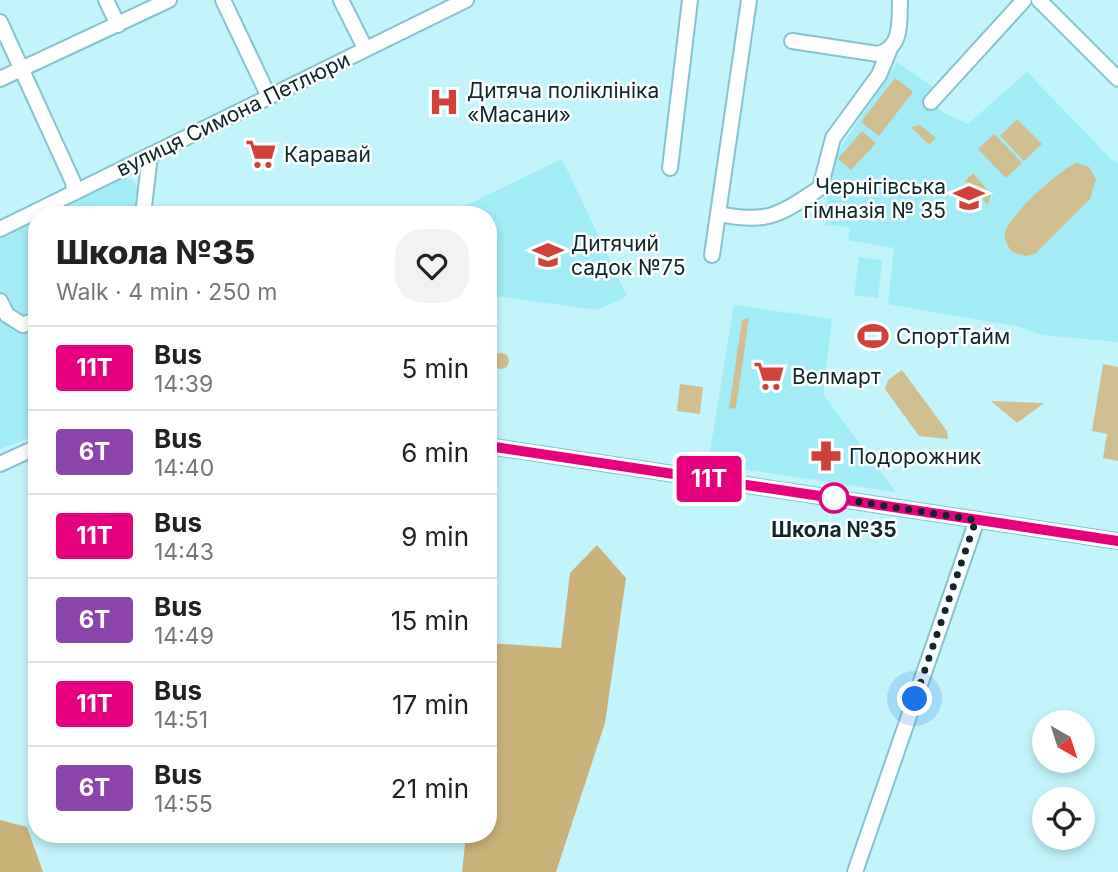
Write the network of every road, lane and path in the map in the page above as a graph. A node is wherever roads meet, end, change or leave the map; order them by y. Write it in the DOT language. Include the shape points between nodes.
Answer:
graph roads {
  1 [pos="106,0"];
  2 [pos="169,0"];
  3 [pos="223,0"];
  4 [pos="341,0"];
  5 [pos="466,0"];
  6 [pos="690,0"];
  7 [pos="749,0"];
  8 [pos="901,0"];
  9 [pos="1024,0"];
  10 [pos="1039,0"];
  11 [pos="0,22"];
  12 [pos="118,24"];
  13 [pos="792,41"];
  14 [pos="365,48"];
  15 [pos="888,51"];
  16 [pos="22,69"];
  17 [pos="0,79"];
  18 [pos="1118,79"];
  19 [pos="269,97"];
  20 [pos="932,102"];
  21 [pos="150,155"];
  22 [pos="670,168"];
  23 [pos="74,192"];
  24 [pos="46,206"];
  25 [pos="144,206"];
  26 [pos="719,214"];
  27 [pos="28,215"];
  28 [pos="0,229"];
  29 [pos="712,255"];
  30 [pos="0,301"];
  31 [pos="28,323"];
  32 [pos="497,447"];
  33 [pos="28,451"];
  34 [pos="0,464"];
  35 [pos="976,520"];
  36 [pos="1118,541"];
  37 [pos="855,872"];
  1 -- 12 [label="street"];
  2 -- 12 [label="street"];
  3 -- 19 [label="street"];
  4 -- 14 [label="street"];
  5 -- 14 [label="street, вулиця Симона Петлюри"];
  6 -- 22 [label="street"];
  7 -- 26 [label="street"];
  8 -- 15 [label="street" via="897,41"];
  9 -- 20 [label="street"];
  10 -- 18 [label="street"];
  11 -- 16 [label="street"];
  12 -- 16 [label="street"];
  13 -- 15 [label="street" via="878,54"];
  14 -- 19 [label="street, вулиця Симона Петлюри"];
  15 -- 26 [label="street" via="879,75 833,138 820,188 757,220"];
  16 -- 17 [label="street"];
  16 -- 23 [label="street"];
  19 -- 21 [label="street, вулиця Симона Петлюри"];
  21 -- 23 [label="street, вулиця Симона Петлюри"];
  21 -- 25 [label="street"];
  23 -- 24 [label="street, вулиця Симона Петлюри"];
  26 -- 29 [label="street"];
  27 -- 28 [label="street, вулиця Симона Петлюри"];
  30 -- 31 [label="street" via="7,315 23,325"];
  32 -- 35 [label="street"];
  33 -- 34 [label="street"];
  35 -- 36 [label="street"];
  35 -- 37 [label="street"];
}
